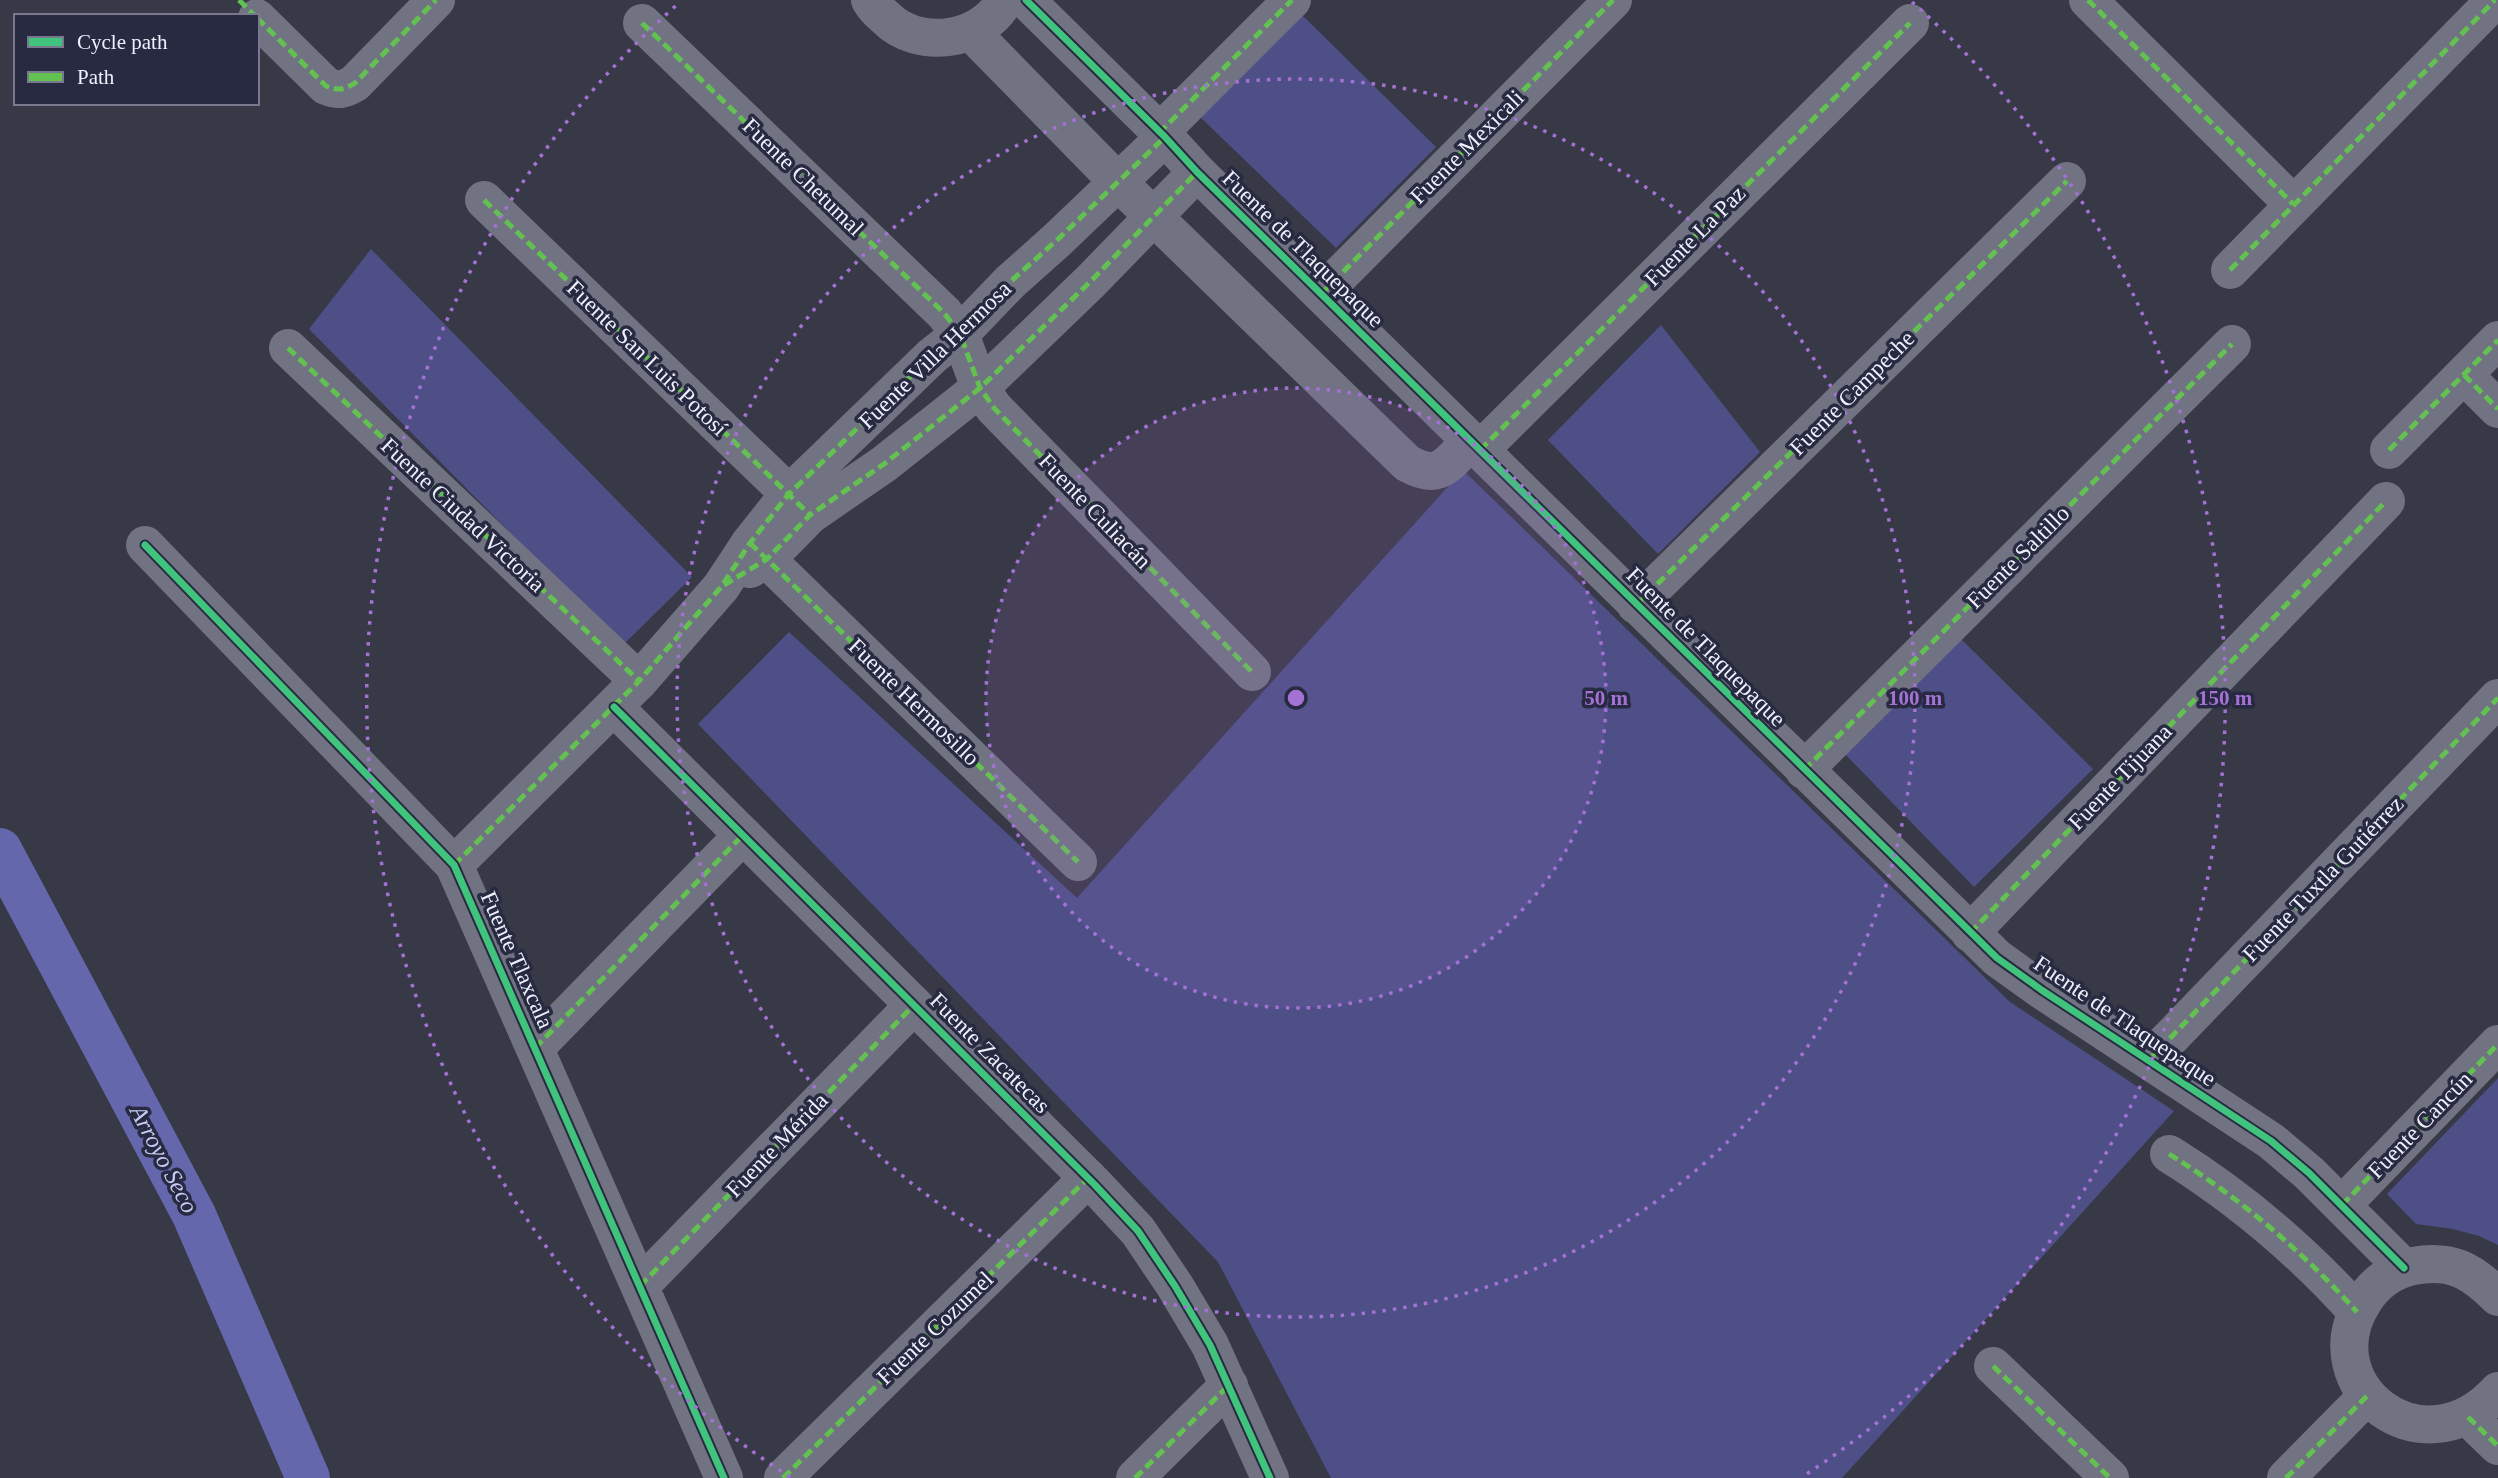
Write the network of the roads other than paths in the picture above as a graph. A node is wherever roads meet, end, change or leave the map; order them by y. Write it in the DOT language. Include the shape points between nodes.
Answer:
graph roads {
  1 [pos="239,0"];
  2 [pos="436,0"];
  3 [pos="870,0"];
  4 [pos="1005,0"];
  5 [pos="1026,0"];
  6 [pos="1292,0"];
  7 [pos="1614,0"];
  8 [pos="2495,0"];
  9 [pos="2092,1"];
  10 [pos="253,14"];
  11 [pos="259,20"];
  12 [pos="642,23"];
  13 [pos="1910,23"];
  14 [pos="971,32"];
  15 [pos="1162,135"];
  16 [pos="1197,172"];
  17 [pos="1117,181"];
  18 [pos="2067,181"];
  19 [pos="484,200"];
  20 [pos="2292,204"];
  21 [pos="1154,216"];
  22 [pos="2230,270"];
  23 [pos="1322,293"];
  24 [pos="960,334"];
  25 [pos="2498,340"];
  26 [pos="2232,344"];
  27 [pos="288,348"];
  28 [pos="2464,375"];
  29 [pos="980,388"];
  30 [pos="2498,409"];
  31 [pos="1475,445"];
  32 [pos="2389,450"];
  33 [pos="2386,501"];
  34 [pos="799,505"];
  35 [pos="145,545"];
  36 [pos="758,551"];
  37 [pos="1636,605"];
  38 [pos="1252,672"];
  39 [pos="626,694"];
  40 [pos="2498,698"];
  41 [pos="1804,770"];
  42 [pos="743,835"];
  43 [pos="1078,862"];
  44 [pos="454,865"];
  45 [pos="1970,933"];
  46 [pos="914,1005"];
  47 [pos="2498,1044"];
  48 [pos="535,1048"];
  49 [pos="2149,1060"];
  50 [pos="2169,1154"];
  51 [pos="1088,1178"];
  52 [pos="2342,1205"];
  53 [pos="2404,1268"];
  54 [pos="640,1286"];
  55 [pos="2498,1297"];
  56 [pos="2357,1312"];
  57 [pos="1993,1366"];
  58 [pos="1229,1385"];
  59 [pos="2498,1391"];
  60 [pos="2367,1396"];
  61 [pos="2468,1417"];
  62 [pos="2498,1447"];
  63 [pos="724,1478"];
  64 [pos="783,1478"];
  65 [pos="1135,1478"];
  66 [pos="1270,1478"];
  67 [pos="2110,1478"];
  68 [pos="2286,1478"];
  1 -- 10 [label="street"];
  2 -- 11 [label="street" via="346,89 326,86"];
  3 -- 14 [label="street" via="892,24 917,36 944,38"];
  4 -- 14 [label="street" via="988,21"];
  5 -- 15 [label="street, Fuente de Tlaquepaque"];
  6 -- 15 [label="street, Fuente Villa Hermosa"];
  7 -- 23 [label="street, Fuente Mexicali"];
  8 -- 20 [label="street"];
  9 -- 20 [label="street"];
  12 -- 24 [label="street, Fuente Chetumal" via="944,313"];
  13 -- 31 [label="street, Fuente La Paz"];
  14 -- 17 [label="street"];
  15 -- 16 [label="street, Fuente de Tlaquepaque"];
  15 -- 17 [label="street, Fuente Villa Hermosa"];
  16 -- 21 [label="street, Fuente Villa Hermosa"];
  16 -- 23 [label="street, Fuente de Tlaquepaque"];
  17 -- 21 [label="street"];
  17 -- 24 [label="street, Fuente Villa Hermosa"];
  18 -- 37 [label="street, Fuente Campeche"];
  19 -- 34 [label="street, Fuente San Luis Potosí"];
  20 -- 22 [label="street"];
  21 -- 29 [label="street, Fuente Villa Hermosa"];
  21 -- 31 [label="street" via="1406,463 1438,471"];
  23 -- 31 [label="street, Fuente de Tlaquepaque"];
  24 -- 29 [label="street, Fuente Culiacán"];
  24 -- 34 [label="street, Fuente Villa Hermosa" via="932,356"];
  25 -- 28 [label="street"];
  26 -- 41 [label="street, Fuente Saltillo"];
  27 -- 39 [label="street, Fuente Ciudad Victoria"];
  28 -- 30 [label="street"];
  28 -- 32 [label="street"];
  29 -- 34 [label="street, Fuente Villa Hermosa" via="884,464"];
  29 -- 38 [label="street, Fuente Culiacán" via="994,408"];
  31 -- 37 [label="street, Fuente de Tlaquepaque"];
  33 -- 45 [label="street, Fuente Tijuana"];
  34 -- 36 [label="street, Fuente Villa Hermosa"];
  35 -- 44 [label="street, Fuente Tlaxcala"];
  36 -- 39 [label="street, Fuente Villa Hermosa"];
  36 -- 43 [label="street, Fuente Hermosillo"];
  37 -- 41 [label="street, Fuente de Tlaquepaque"];
  39 -- 42 [label="street, Fuente Zacatecas"];
  39 -- 44 [label="street, Fuente Villa Hermosa"];
  40 -- 49 [label="street, Fuente Tuxtla Gutiérrez"];
  41 -- 45 [label="street, Fuente de Tlaquepaque"];
  42 -- 46 [label="street, Fuente Zacatecas"];
  42 -- 48 [label="street"];
  44 -- 48 [label="street, Fuente Tlaxcala"];
  45 -- 49 [label="street, Fuente de Tlaquepaque" via="2043,991"];
  46 -- 51 [label="street, Fuente Zacatecas"];
  46 -- 54 [label="street, Fuente Mérida"];
  47 -- 52 [label="street, Fuente Cancún"];
  48 -- 54 [label="street, Fuente Tlaxcala"];
  49 -- 52 [label="street, Fuente de Tlaquepaque" via="2271,1141"];
  50 -- 56 [label="street" via="2211,1180 2285,1238"];
  51 -- 58 [label="street, Fuente Zacatecas" via="1153,1253"];
  51 -- 64 [label="street, Fuente Cozumel"];
  52 -- 53 [label="street, Fuente de Tlaquepaque"];
  53 -- 55 [label="street" via="2430,1263 2456,1266 2480,1278"];
  53 -- 56 [label="street" via="2384,1278"];
  54 -- 63 [label="street, Fuente Tlaxcala"];
  56 -- 60 [label="street" via="2350,1333 2350,1355"];
  57 -- 67 [label="street"];
  58 -- 65 [label="street"];
  58 -- 66 [label="street, Fuente Zacatecas"];
  59 -- 61 [label="street"];
  60 -- 61 [label="street" via="2388,1414 2414,1424 2442,1425"];
  60 -- 68 [label="street"];
  61 -- 62 [label="street"];
}
